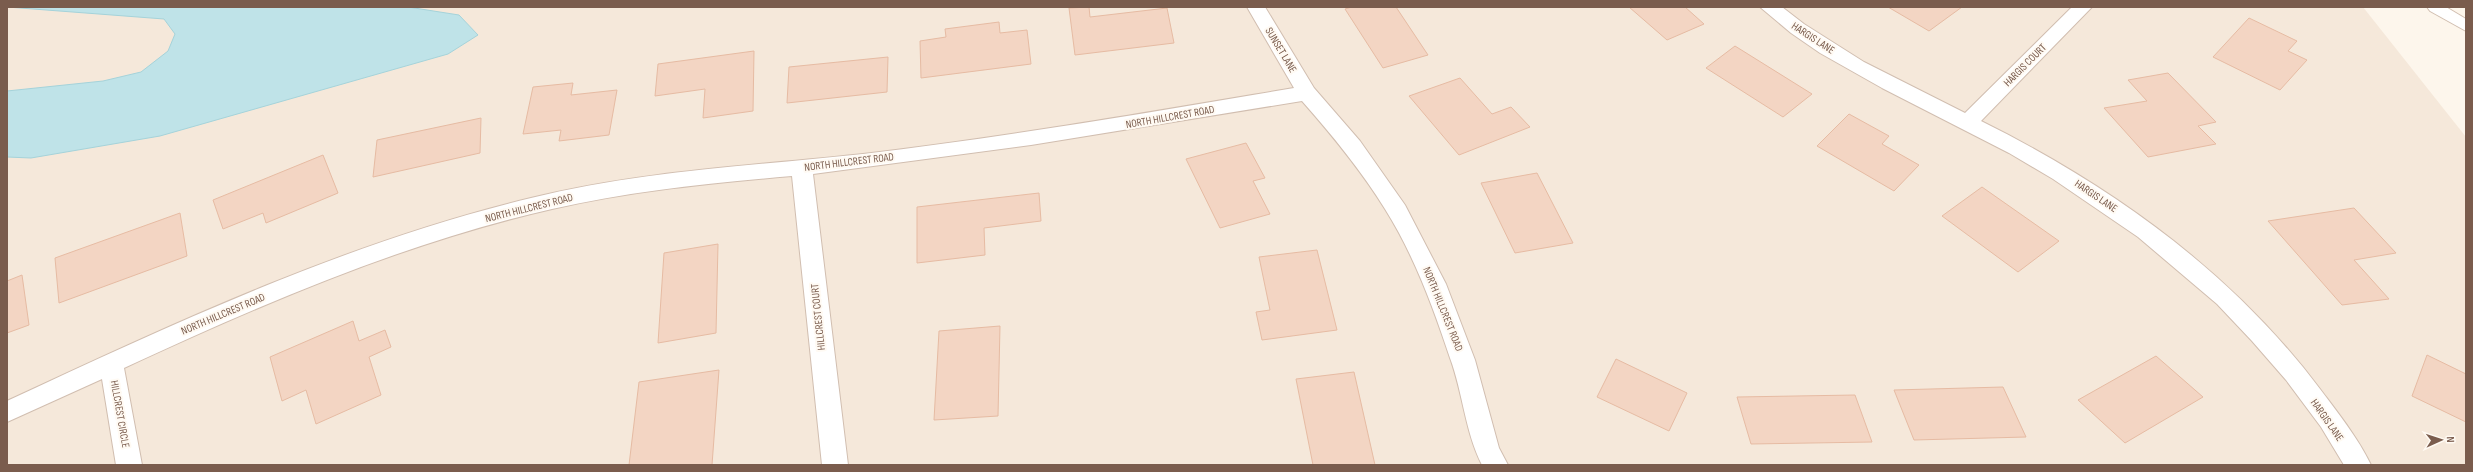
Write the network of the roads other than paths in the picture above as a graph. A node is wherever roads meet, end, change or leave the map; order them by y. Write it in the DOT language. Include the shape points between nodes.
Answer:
graph roads {
  1 [pos="1256,7"];
  2 [pos="1769,7"];
  3 [pos="2083,7"];
  4 [pos="2435,7"];
  5 [pos="2466,26"];
  6 [pos="1307,93"];
  7 [pos="1966,124"];
  8 [pos="802,168"];
  9 [pos="111,363"];
  10 [pos="7,412"];
  11 [pos="129,465"];
  12 [pos="835,465"];
  13 [pos="1495,465"];
  14 [pos="2358,465"];
  1 -- 6 [label="street, SUNSET LANE"];
  2 -- 7 [label="street, HARGIS LANE" via="1822,45 1876,77"];
  3 -- 7 [label="street, HARGIS COURT"];
  4 -- 5 [label="lane"];
  6 -- 8 [label="street, NORTH HILLCREST ROAD" via="1112,126"];
  6 -- 13 [label="street, NORTH HILLCREST ROAD" via="1353,146 1394,205 1435,284 1464,360 1487,450"];
  7 -- 14 [label="street, HARGIS LANE" via="2015,148 2083,187 2149,233 2212,286 2271,346 2325,413"];
  8 -- 9 [label="street, NORTH HILLCREST ROAD" via="707,175 611,189 529,207 442,231 323,271"];
  8 -- 12 [label="street, HILLCREST COURT"];
  9 -- 10 [label="street, NORTH HILLCREST ROAD"];
  9 -- 11 [label="street, HILLCREST CIRCLE"];
}
